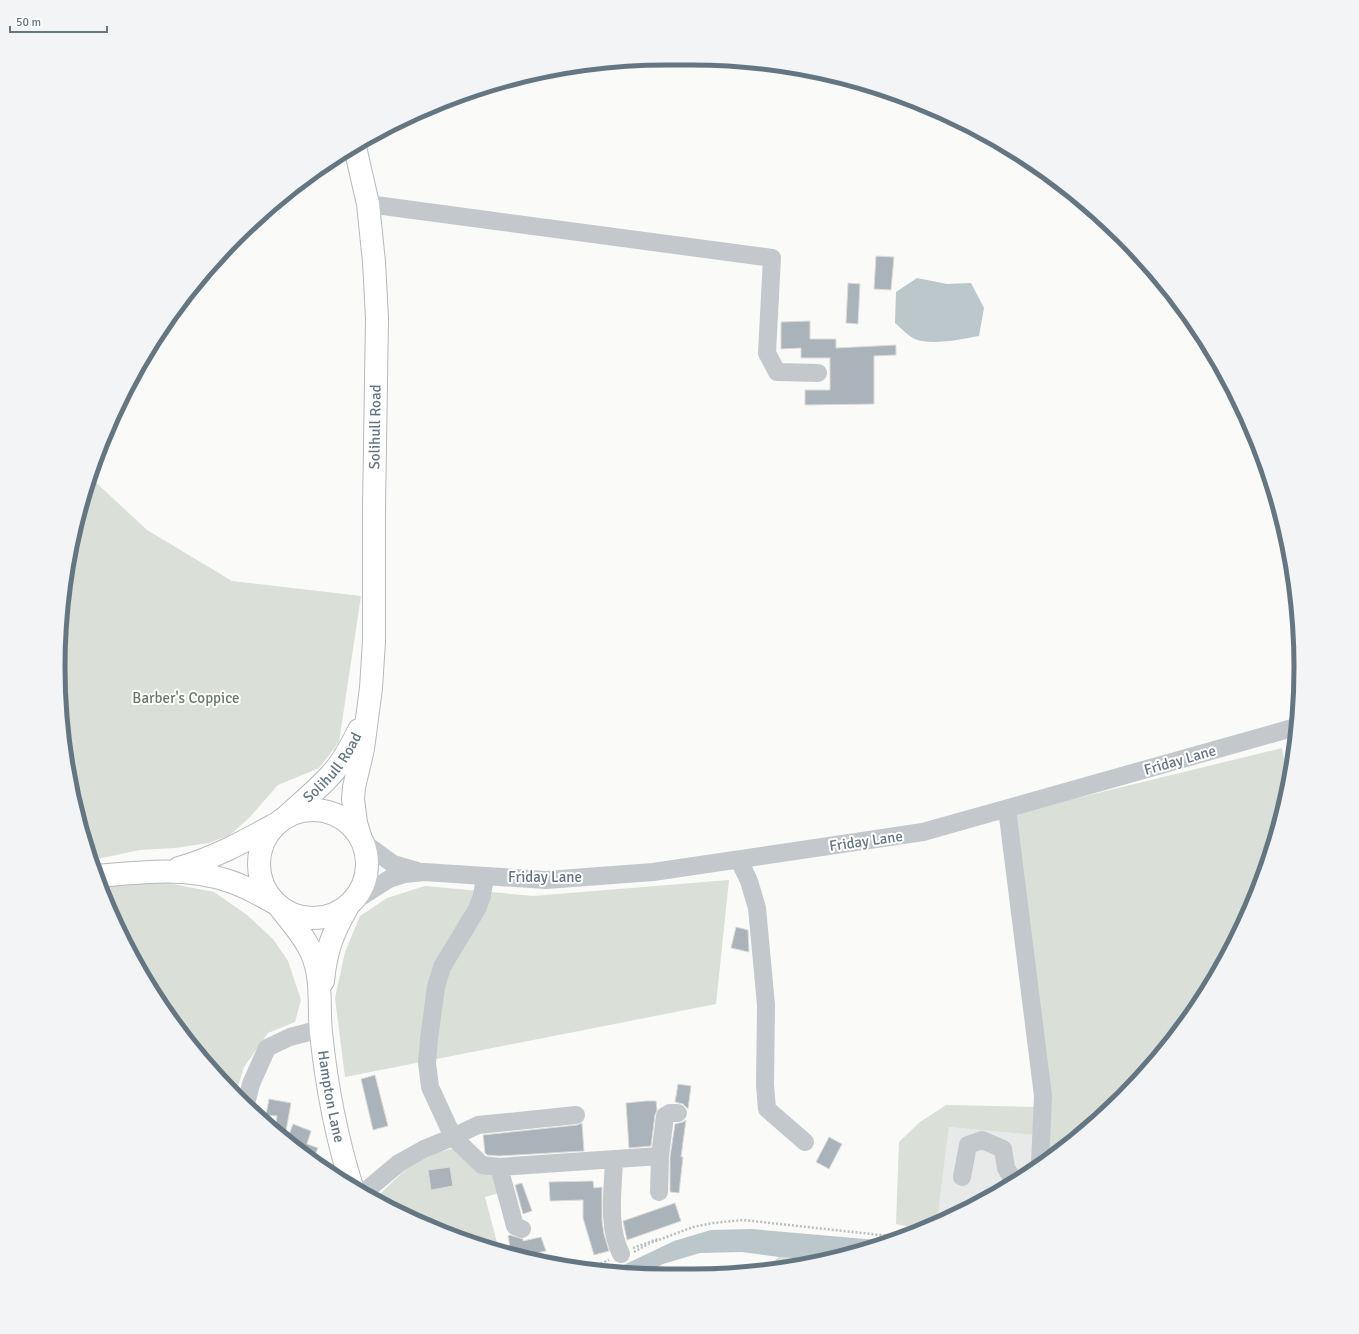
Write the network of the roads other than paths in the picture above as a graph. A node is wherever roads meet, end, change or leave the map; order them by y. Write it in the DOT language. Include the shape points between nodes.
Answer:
graph roads {
  1 [pos="356,152"];
  2 [pos="368,204"];
  3 [pos="818,373"];
  4 [pos="368,710"];
  5 [pos="1291,728"];
  6 [pos="1007,808"];
  7 [pos="280,821"];
  8 [pos="361,839"];
  9 [pos="739,860"];
  10 [pos="168,871"];
  11 [pos="424,872"];
  12 [pos="103,876"];
  13 [pos="485,876"];
  14 [pos="277,905"];
  15 [pos="350,905"];
  16 [pos="321,1004"];
  17 [pos="320,1029"];
  18 [pos="247,1099"];
  19 [pos="678,1114"];
  20 [pos="576,1115"];
  21 [pos="453,1137"];
  22 [pos="805,1142"];
  23 [pos="660,1156"];
  24 [pos="1040,1158"];
  25 [pos="614,1160"];
  26 [pos="499,1167"];
  27 [pos="962,1177"];
  28 [pos="1011,1177"];
  29 [pos="350,1178"];
  30 [pos="368,1189"];
  31 [pos="659,1192"];
  32 [pos="522,1229"];
  33 [pos="621,1254"];
  1 -- 2 [label="main road, Solihull Road"];
  2 -- 3 [label="street" via="772,258 767,354 777,372"];
  2 -- 4 [label="main road, Solihull Road" via="377,318 374,641"];
  4 -- 7 [label="main road, Solihull Road" via="352,744 334,771"];
  4 -- 8 [label="main road, Solihull Road" via="353,799"];
  5 -- 6 [label="street, Friday Lane"];
  6 -- 9 [label="street, Friday Lane" via="922,832"];
  6 -- 24 [label="street" via="1043,1096"];
  7 -- 8 [label="main road" via="308,811 328,813 348,823"];
  7 -- 10 [label="main road" via="217,855"];
  7 -- 14 [label="main road" via="263,844 260,864 263,884"];
  8 -- 11 [label="street, Friday Lane" via="394,864"];
  8 -- 15 [label="main road" via="366,854 365,872"];
  9 -- 13 [label="street, Friday Lane" via="653,872 546,880"];
  9 -- 22 [label="street" via="757,908 766,1005 766,1109"];
  10 -- 12 [label="main road"];
  10 -- 14 [label="main road" via="206,874 228,880"];
  11 -- 13 [label="street, Friday Lane"];
  11 -- 15 [label="street, Friday Lane" via="389,879"];
  13 -- 21 [label="street" via="477,908 442,967 436,987 428,1040 430,1087"];
  14 -- 15 [label="main road" via="294,914 316,917 337,914"];
  14 -- 16 [label="main road, Hampton Lane" via="302,936 312,954 318,975"];
  15 -- 16 [label="main road, Hampton Lane" via="329,943"];
  16 -- 17 [label="main road, Hampton Lane"];
  17 -- 18 [label="street" via="290,1037 267,1048"];
  17 -- 29 [label="main road, Hampton Lane" via="335,1118"];
  19 -- 23 [label="street" via="670,1113 665,1116"];
  20 -- 21 [label="street" via="478,1125"];
  21 -- 26 [label="street" via="482,1165"];
  21 -- 30 [label="street" via="399,1163"];
  23 -- 25 [label="street"];
  23 -- 31 [label="street"];
  25 -- 26 [label="street"];
  25 -- 33 [label="street" via="613,1216 616,1242"];
  26 -- 32 [label="street" via="515,1226"];
  27 -- 28 [label="street" via="968,1145 982,1140 1003,1150 1006,1168"];
}
